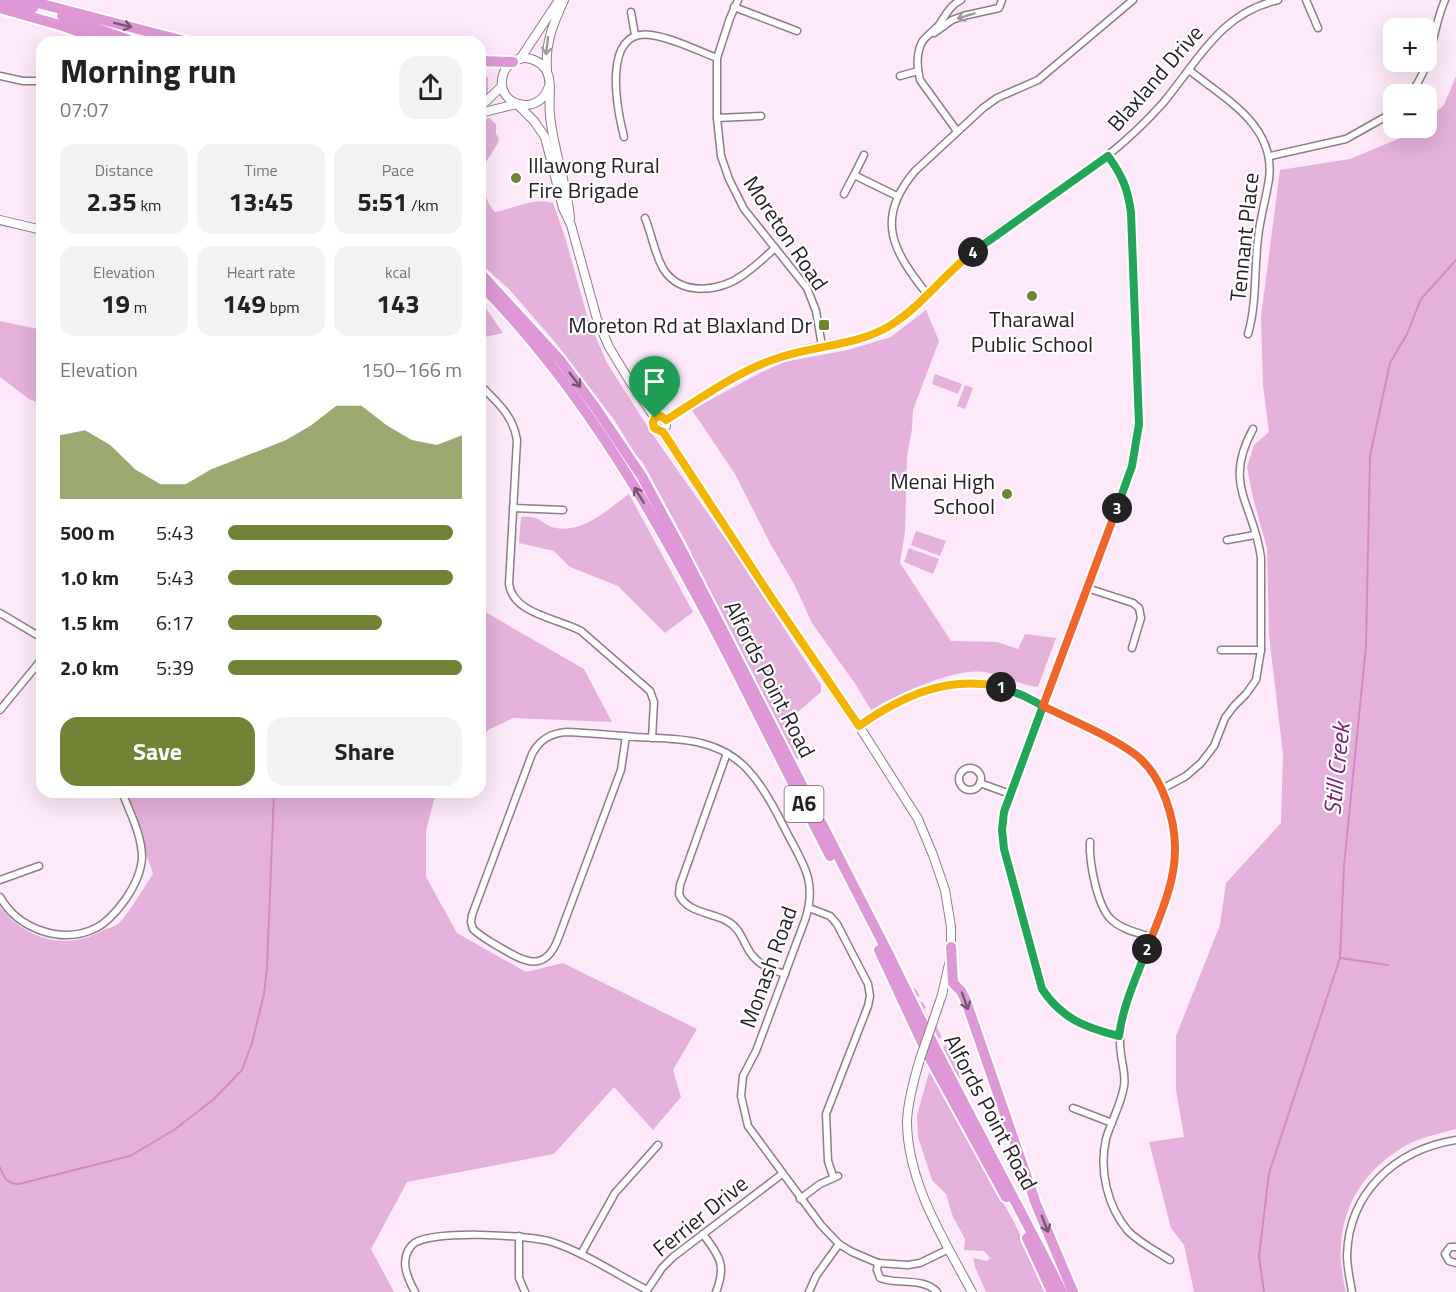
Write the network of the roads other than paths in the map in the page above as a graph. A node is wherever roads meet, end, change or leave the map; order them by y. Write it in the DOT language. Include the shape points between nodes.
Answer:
graph roads {
  1 [pos="4,0"];
  2 [pos="26,0"];
  3 [pos="559,0"];
  4 [pos="564,0"];
  5 [pos="738,0"];
  6 [pos="961,0"];
  7 [pos="1002,0"];
  8 [pos="1133,0"];
  9 [pos="1278,0"];
  10 [pos="1306,0"];
  11 [pos="1445,0"];
  12 [pos="734,7"];
  13 [pos="0,8"];
  14 [pos="631,12"];
  15 [pos="0,13"];
  16 [pos="1318,28"];
  17 [pos="797,31"];
  18 [pos="634,35"];
  19 [pos="74,36"];
  20 [pos="92,36"];
  21 [pos="118,36"];
  22 [pos="165,36"];
  23 [pos="928,36"];
  24 [pos="717,58"];
  25 [pos="517,60"];
  26 [pos="486,61"];
  27 [pos="1189,69"];
  28 [pos="918,71"];
  29 [pos="547,72"];
  30 [pos="0,76"];
  31 [pos="900,76"];
  32 [pos="36,81"];
  33 [pos="1418,84"];
  34 [pos="502,86"];
  35 [pos="549,86"];
  36 [pos="486,101"];
  37 [pos="517,104"];
  38 [pos="486,112"];
  39 [pos="761,116"];
  40 [pos="717,118"];
  41 [pos="1383,118"];
  42 [pos="957,131"];
  43 [pos="624,137"];
  44 [pos="864,155"];
  45 [pos="1108,156"];
  46 [pos="1270,156"];
  47 [pos="854,175"];
  48 [pos="844,194"];
  49 [pos="897,196"];
  50 [pos="645,219"];
  51 [pos="0,220"];
  52 [pos="571,225"];
  53 [pos="36,229"];
  54 [pos="775,248"];
  55 [pos="486,280"];
  56 [pos="486,290"];
  57 [pos="927,294"];
  58 [pos="1248,334"];
  59 [pos="822,346"];
  60 [pos="486,392"];
  61 [pos="655,418"];
  62 [pos="666,420"];
  63 [pos="1253,429"];
  64 [pos="662,430"];
  65 [pos="513,508"];
  66 [pos="563,510"];
  67 [pos="1255,535"];
  68 [pos="1227,540"];
  69 [pos="1087,588"];
  70 [pos="0,613"];
  71 [pos="36,632"];
  72 [pos="1132,648"];
  73 [pos="1221,650"];
  74 [pos="1261,650"];
  75 [pos="36,666"];
  76 [pos="1043,706"];
  77 [pos="0,710"];
  78 [pos="859,726"];
  79 [pos="626,736"];
  80 [pos="652,738"];
  81 [pos="727,753"];
  82 [pos="980,783"];
  83 [pos="1162,789"];
  84 [pos="1010,794"];
  85 [pos="124,798"];
  86 [pos="1090,842"];
  87 [pos="39,866"];
  88 [pos="0,880"];
  89 [pos="0,897"];
  90 [pos="809,908"];
  91 [pos="1151,937"];
  92 [pos="951,947"];
  93 [pos="785,974"];
  94 [pos="1119,1036"];
  95 [pos="1074,1108"];
  96 [pos="1112,1123"];
  97 [pos="1456,1140"];
  98 [pos="658,1146"];
  99 [pos="782,1174"];
  100 [pos="800,1199"];
  101 [pos="703,1234"];
  102 [pos="519,1236"];
  103 [pos="839,1244"];
  104 [pos="1456,1247"];
  105 [pos="949,1248"];
  106 [pos="581,1254"];
  107 [pos="1170,1260"];
  108 [pos="878,1263"];
  109 [pos="1456,1263"];
  110 [pos="646,1291"];
  111 [pos="415,1292"];
  112 [pos="525,1292"];
  113 [pos="716,1292"];
  114 [pos="809,1292"];
  115 [pos="937,1292"];
  116 [pos="972,1292"];
  117 [pos="1052,1292"];
  118 [pos="1062,1292"];
  119 [pos="1073,1292"];
  120 [pos="1352,1292"];
  1 -- 21 [label="highway"];
  2 -- 22 [label="highway, one-way"];
  3 -- 25 [label="street"];
  4 -- 29 [label="street, one-way" via="548,38"];
  5 -- 12 [label="street, Moreton Road"];
  6 -- 23 [label="street"];
  7 -- 23 [label="street, one-way" via="999,8 952,20"];
  8 -- 42 [label="street" via="1038,80 997,98"];
  9 -- 27 [label="street, Blaxland Drive" via="1230,21"];
  10 -- 16 [label="street"];
  11 -- 33 [label="street"];
  12 -- 17 [label="street"];
  12 -- 24 [label="street, Moreton Road"];
  13 -- 20 [label="highway"];
  14 -- 18 [label="street"];
  15 -- 19 [label="highway"];
  18 -- 24 [label="street" via="659,36"];
  18 -- 43 [label="street" via="619,52 616,62"];
  23 -- 28 [label="street" via="917,57"];
  24 -- 40 [label="street, Moreton Road"];
  25 -- 26 [label="highway"];
  25 -- 29 [label="street" via="536,61"];
  25 -- 34 [label="street" via="504,72"];
  27 -- 45 [label="street, Blaxland Drive" via="1147,120"];
  27 -- 46 [label="street, Tennant Place" via="1255,124"];
  28 -- 31 [label="street"];
  28 -- 42 [label="street" via="920,80"];
  29 -- 35 [label="street"];
  30 -- 32 [label="street"];
  34 -- 36 [label="street"];
  34 -- 37 [label="street"];
  35 -- 37 [label="street" via="535,104"];
  35 -- 52 [label="street" via="553,138"];
  37 -- 38 [label="street"];
  37 -- 52 [label="street" via="544,137"];
  39 -- 40 [label="street"];
  40 -- 54 [label="street, Moreton Road" via="721,156 732,186 749,216"];
  41 -- 46 [label="street" via="1346,139"];
  42 -- 49 [label="street" via="915,171"];
  44 -- 47 [label="street"];
  45 -- 57 [label="street, Blaxland Drive" via="991,237"];
  45 -- 69 [label="street" via="1121,174 1129,198 1139,424 1132,466"];
  46 -- 58 [label="street, Tennant Place"];
  47 -- 48 [label="street"];
  47 -- 49 [label="street"];
  49 -- 57 [label="street" via="892,213 896,249"];
  50 -- 54 [label="street" via="663,269 672,280 689,288 705,289 734,281"];
  51 -- 53 [label="street"];
  52 -- 61 [label="street" via="606,340"];
  54 -- 59 [label="street, Moreton Road" via="811,296"];
  55 -- 118 [label="highway, Alfords Point Road / A6, one-way" via="560,360 640,475 686,557"];
  117 -- 56 [label="highway, Alfords Point Road / A6, one-way" via="1020,1221 926,1052 880,953 680,563 609,445 526,333"];
  57 -- 59 [label="street, Blaxland Drive" via="892,325 874,334"];
  59 -- 62 [label="street, Blaxland Drive" via="763,363"];
  60 -- 65 [label="street" via="506,411 516,433"];
  61 -- 62 [label="street" via="661,416"];
  61 -- 64 [label="street" via="653,426"];
  62 -- 64 [label="street"];
  63 -- 67 [label="street" via="1241,453 1238,470"];
  64 -- 78 [label="street"];
  65 -- 66 [label="street"];
  65 -- 80 [label="street" via="509,584 514,601 581,631 644,684 654,702"];
  67 -- 68 [label="street"];
  67 -- 74 [label="street" via="1261,558"];
  69 -- 72 [label="street" via="1139,608 1141,618"];
  69 -- 76 [label="street"];
  70 -- 71 [label="street"];
  73 -- 74 [label="street"];
  74 -- 83 [label="street" via="1256,680 1225,718 1209,754 1194,770"];
  75 -- 77 [label="street"];
  76 -- 78 [label="street" via="998,687 948,684 910,695"];
  76 -- 83 [label="street" via="1127,749 1143,761"];
  76 -- 84 [label="street"];
  78 -- 92 [label="street" via="918,819 933,855 948,903"];
  79 -- 79 [label="street, Monash Road" via="562,732 551,735 532,754 471,925 475,932 523,961 540,961 551,953 558,939 621,770"];
  79 -- 80 [label="street, Monash Road"];
  80 -- 81 [label="street, Monash Road" via="699,742"];
  81 -- 90 [label="street, Monash Road" via="757,781 791,840 810,882"];
  81 -- 93 [label="street" via="679,890 680,898 686,905 732,924 757,961"];
  82 -- 84 [label="street"];
  83 -- 91 [label="street" via="1176,833 1176,862"];
  84 -- 94 [label="street" via="1002,830 1004,849 1042,989 1066,1016"];
  85 -- 89 [label="street" via="138,833 141,864 131,892 107,921 78,934 45,932 21,921"];
  86 -- 91 [label="street" via="1089,859 1106,913 1120,926"];
  87 -- 88 [label="street"];
  90 -- 93 [label="street, Monash Road"];
  90 -- 100 [label="street" via="834,920 870,990 868,1006 826,1114 828,1161 835,1176"];
  91 -- 94 [label="street" via="1127,999"];
  92 -- 105 [label="street, bridge" via="942,995 909,1099 908,1123 910,1148 925,1198"];
  92 -- 119 [label="highway, one-way" via="953,983 963,993 1036,1204"];
  93 -- 99 [label="street, Monash Road" via="741,1089 748,1126"];
  94 -- 96 [label="street" via="1125,1082"];
  95 -- 96 [label="street"];
  96 -- 107 [label="street" via="1104,1152 1109,1196 1129,1231"];
  97 -- 120 [label="street" via="1417,1152 1395,1164 1368,1189 1352,1221 1349,1239 1347,1257"];
  98 -- 106 [label="street" via="615,1193"];
  99 -- 100 [label="street, Monash Road"];
  99 -- 101 [label="street, Ferrier Drive"];
  100 -- 103 [label="street, Monash Road"];
  101 -- 110 [label="street, Ferrier Drive" via="667,1263"];
  101 -- 113 [label="street" via="722,1266"];
  102 -- 106 [label="street, Ferrier Drive" via="548,1241"];
  102 -- 111 [label="street, Ferrier Drive" via="433,1237 417,1241 407,1252 405,1264"];
  102 -- 112 [label="street" via="519,1278"];
  103 -- 108 [label="street, Monash Road"];
  103 -- 114 [label="street"];
  104 -- 109 [label="street" via="1450,1247 1445,1254 1449,1262"];
  105 -- 108 [label="street, Monash Road" via="920,1263"];
  105 -- 116 [label="street"];
  106 -- 110 [label="street, Ferrier Drive"];
  108 -- 115 [label="street, Monash Road" via="880,1278 886,1281 926,1285"];
}
